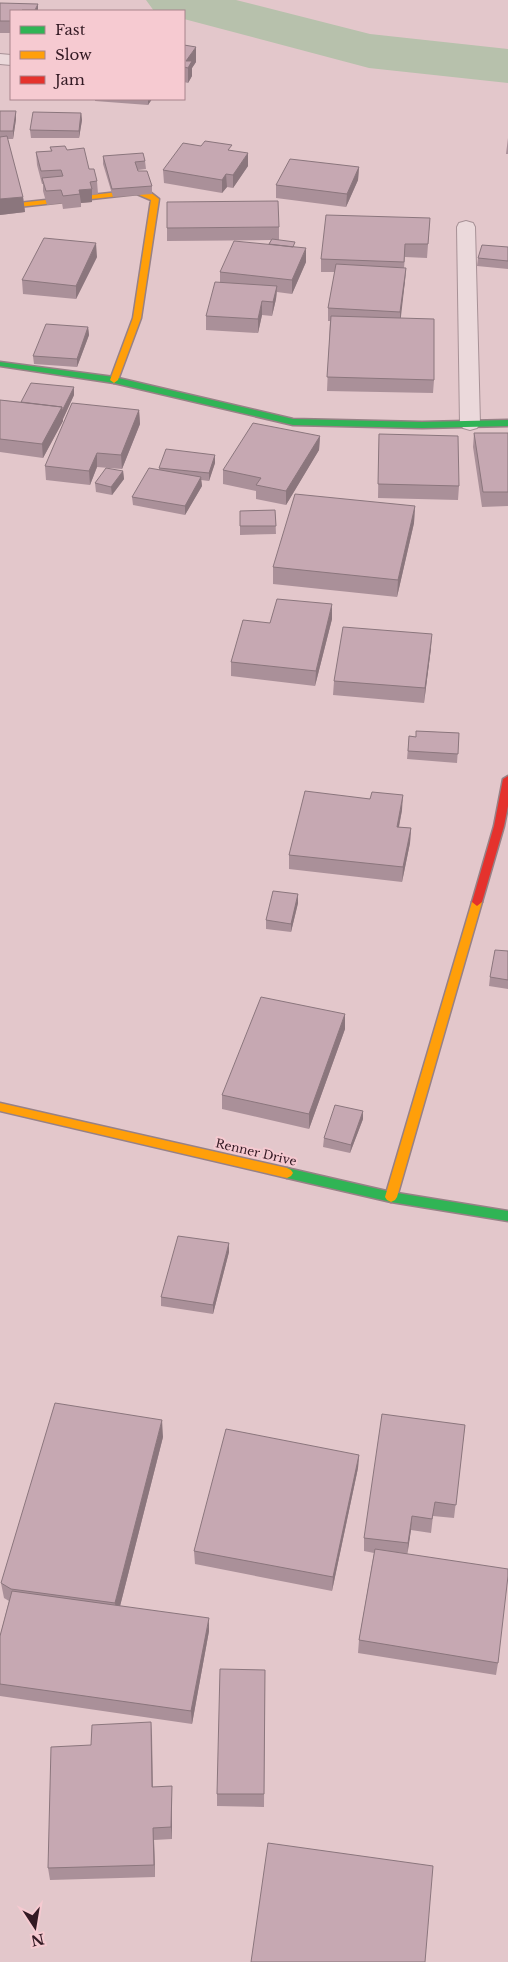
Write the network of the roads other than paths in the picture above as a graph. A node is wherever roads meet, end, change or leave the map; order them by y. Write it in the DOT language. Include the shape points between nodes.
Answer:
graph roads {
  1 [pos="0,207"];
  2 [pos="466,227"];
  3 [pos="0,364"];
  4 [pos="114,380"];
  5 [pos="508,423"];
  6 [pos="470,424"];
  7 [pos="508,779"];
  8 [pos="0,1107"];
  9 [pos="391,1198"];
  10 [pos="508,1216"];
  1 -- 4 [label="street" via="137,192 154,199 137,318"];
  2 -- 6 [label="street"];
  3 -- 4 [label="street"];
  4 -- 6 [label="street" via="293,422"];
  5 -- 6 [label="street"];
  7 -- 9 [label="street" via="498,826"];
  8 -- 9 [label="street, Renner Drive"];
  9 -- 10 [label="street, Renner Drive"];
}
